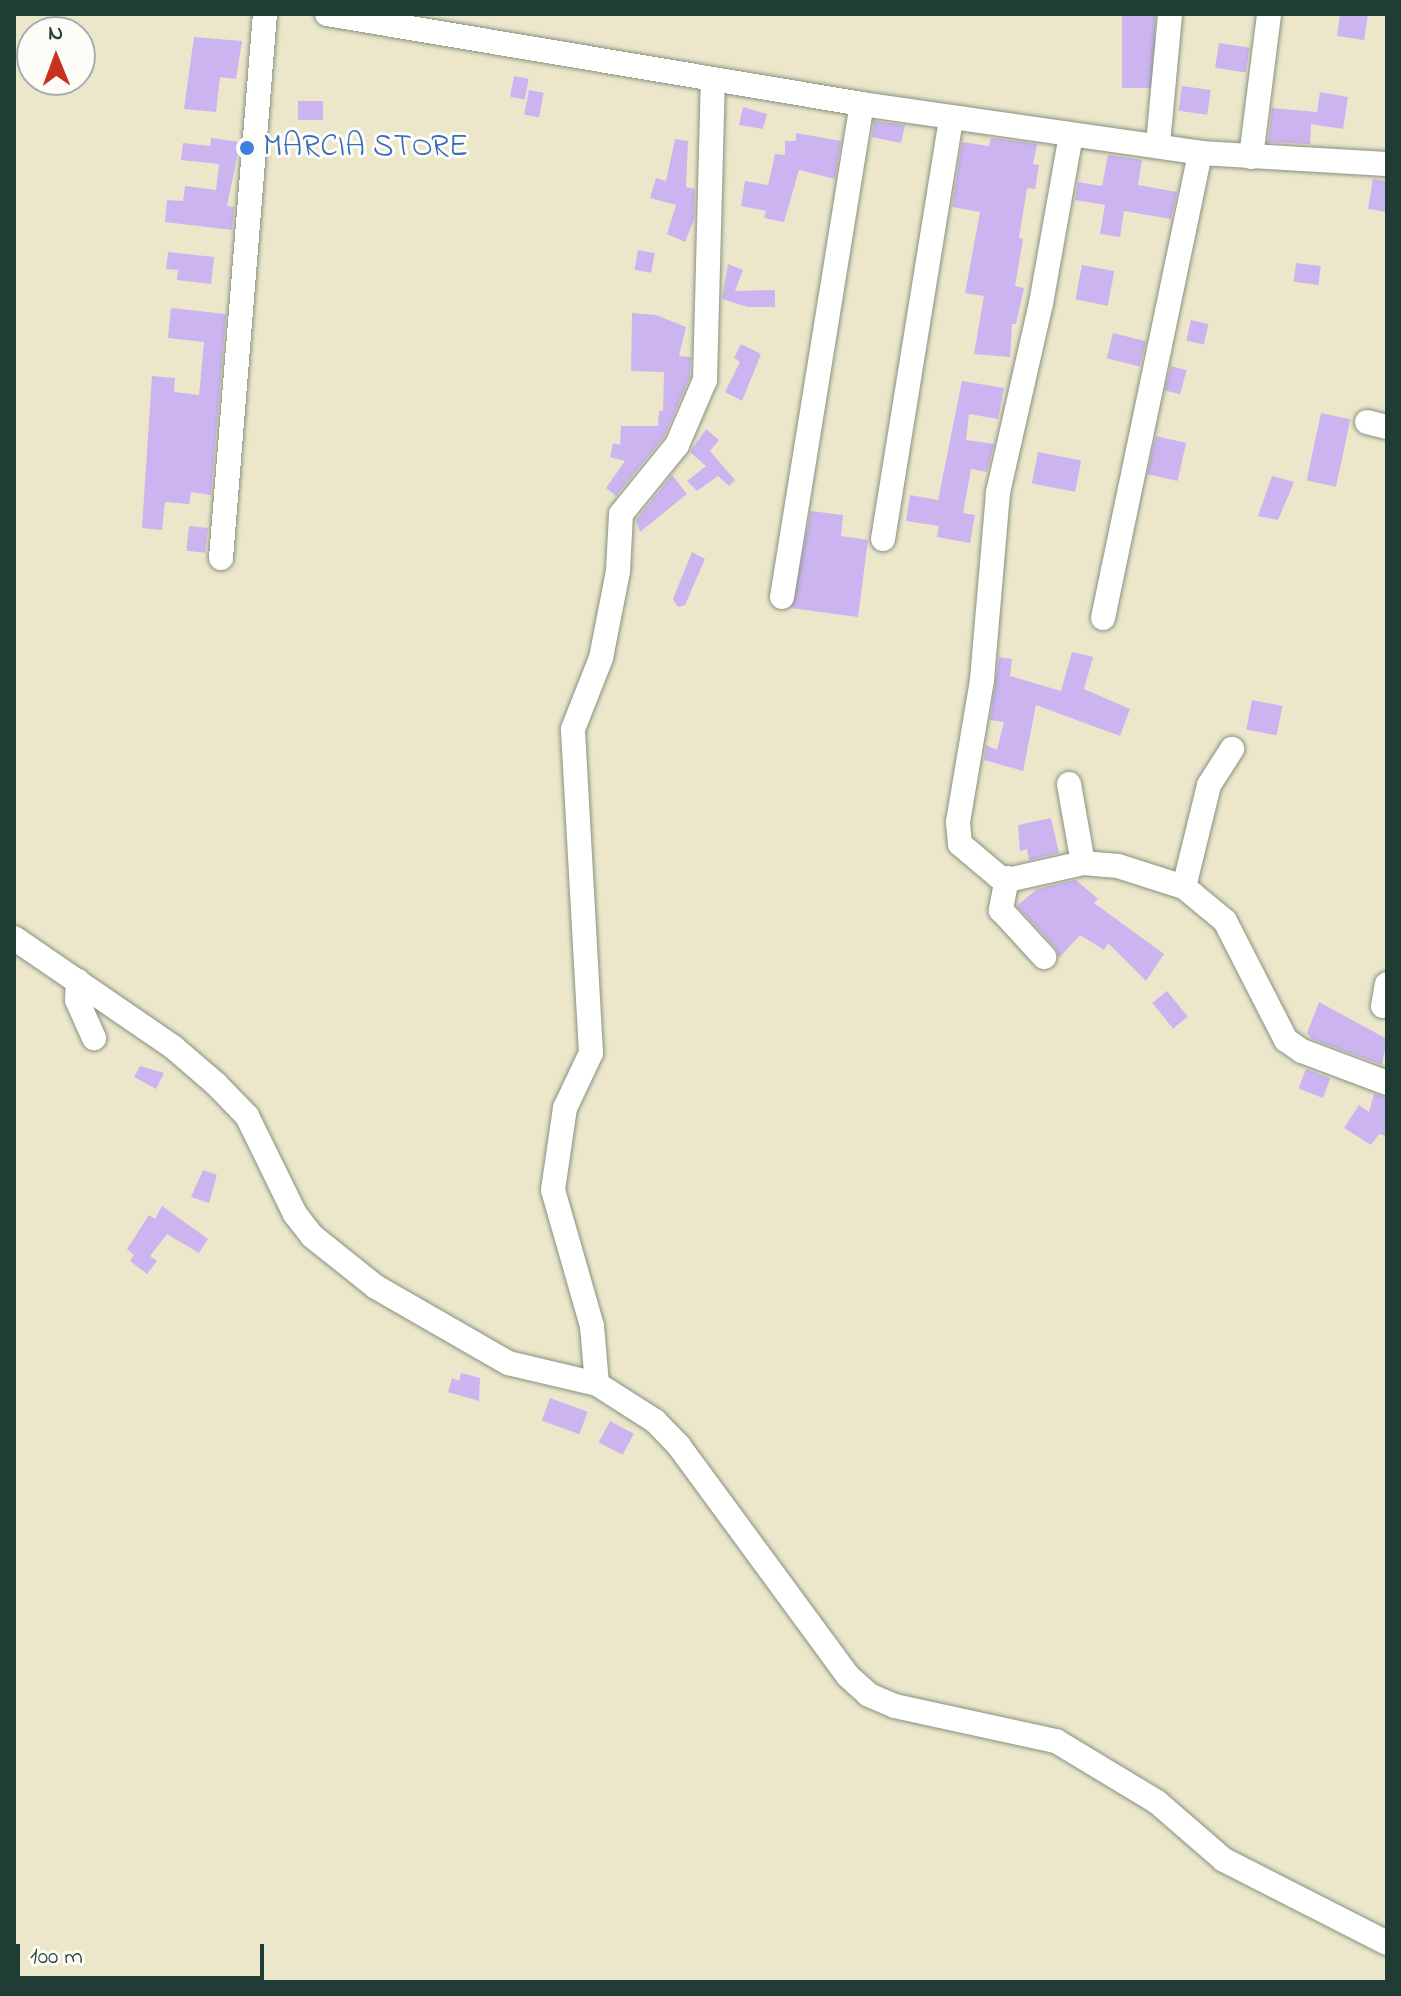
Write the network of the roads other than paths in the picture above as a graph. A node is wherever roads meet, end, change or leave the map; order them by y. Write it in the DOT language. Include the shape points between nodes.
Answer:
graph roads {
  1 [pos="265,14"];
  2 [pos="327,14"];
  3 [pos="1170,14"];
  4 [pos="1269,14"];
  5 [pos="713,79"];
  6 [pos="862,104"];
  7 [pos="951,118"];
  8 [pos="1071,135"];
  9 [pos="1158,144"];
  10 [pos="1200,153"];
  11 [pos="1251,157"];
  12 [pos="1387,164"];
  13 [pos="883,539"];
  14 [pos="221,558"];
  15 [pos="782,597"];
  16 [pos="1103,618"];
  17 [pos="1232,749"];
  18 [pos="1069,784"];
  19 [pos="1083,863"];
  20 [pos="1007,878"];
  21 [pos="1184,887"];
  22 [pos="14,938"];
  23 [pos="1044,957"];
  24 [pos="78,981"];
  25 [pos="94,1038"];
  26 [pos="1387,1083"];
  27 [pos="597,1384"];
  28 [pos="1387,1943"];
  1 -- 14 [label="street"];
  2 -- 5 [label="street"];
  3 -- 9 [label="street"];
  4 -- 11 [label="street"];
  5 -- 6 [label="street"];
  5 -- 27 [label="street" via="705,380 677,445 621,514 618,571 601,658 573,729 591,1053 565,1108 553,1190 592,1326"];
  6 -- 7 [label="street"];
  6 -- 15 [label="street"];
  7 -- 8 [label="street"];
  7 -- 13 [label="street"];
  8 -- 9 [label="street"];
  8 -- 20 [label="street" via="998,493 982,680 958,822 960,844 983,867"];
  9 -- 10 [label="street"];
  10 -- 11 [label="street"];
  10 -- 16 [label="street"];
  11 -- 12 [label="street"];
  17 -- 21 [label="street" via="1209,785"];
  18 -- 19 [label="street"];
  19 -- 20 [label="street"];
  19 -- 21 [label="street" via="1118,866"];
  20 -- 23 [label="street" via="1001,910"];
  21 -- 26 [label="street" via="1225,921 1286,1040"];
  22 -- 24 [label="street"];
  24 -- 25 [label="street" via="77,1000"];
  24 -- 27 [label="street" via="173,1047 247,1116 295,1214 312,1236 376,1287 508,1363"];
  27 -- 28 [label="street" via="632,1404 679,1446 848,1676 869,1695 895,1706 1056,1741 1157,1802 1224,1860"];
}
